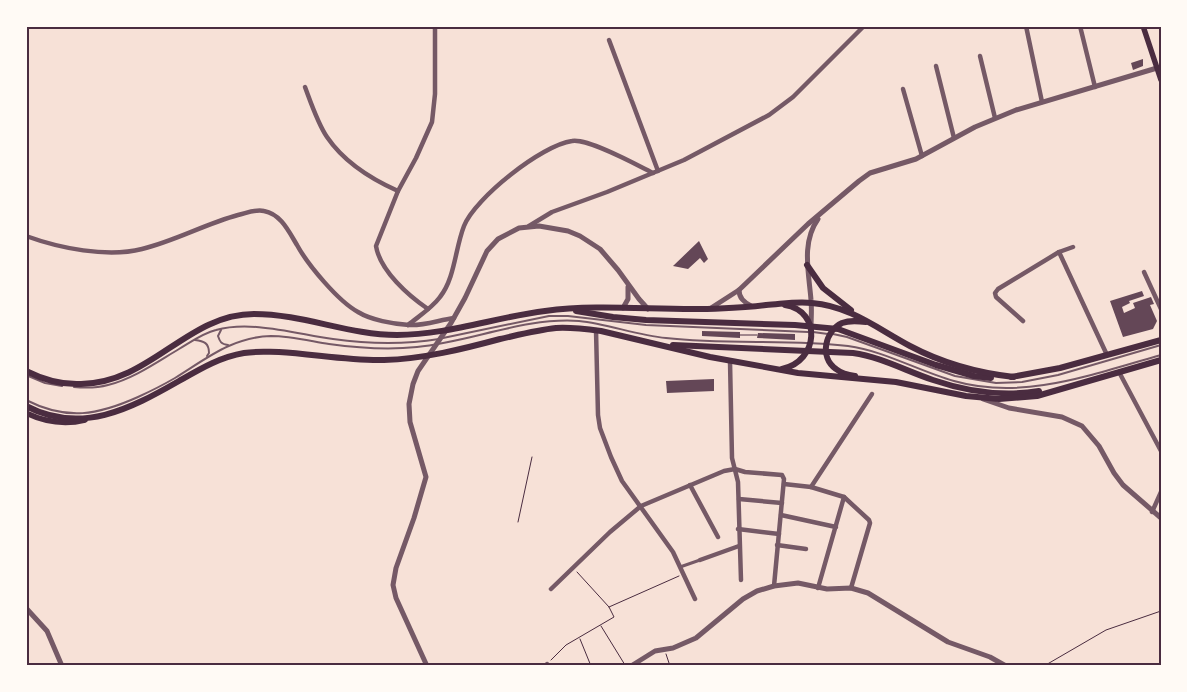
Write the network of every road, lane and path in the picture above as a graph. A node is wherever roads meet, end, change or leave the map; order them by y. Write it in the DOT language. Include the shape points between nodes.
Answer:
graph roads {
  1 [pos="435,26"];
  2 [pos="864,26"];
  3 [pos="1026,26"];
  4 [pos="1080,26"];
  5 [pos="1143,26"];
  6 [pos="609,40"];
  7 [pos="980,56"];
  8 [pos="936,66"];
  9 [pos="1159,67"];
  10 [pos="1161,80"];
  11 [pos="305,87"];
  12 [pos="1095,87"];
  13 [pos="903,89"];
  14 [pos="1042,102"];
  15 [pos="995,118"];
  16 [pos="954,138"];
  17 [pos="922,156"];
  18 [pos="655,172"];
  19 [pos="398,191"];
  20 [pos="824,210"];
  21 [pos="529,226"];
  22 [pos="26,236"];
  23 [pos="1073,247"];
  24 [pos="1059,252"];
  25 [pos="807,265"];
  26 [pos="1144,272"];
  27 [pos="628,284"];
  28 [pos="740,290"];
  29 [pos="811,303"];
  30 [pos="766,305"];
  31 [pos="751,307"];
  32 [pos="623,308"];
  33 [pos="557,309"];
  34 [pos="649,309"];
  35 [pos="709,309"];
  36 [pos="1161,309"];
  37 [pos="428,310"];
  38 [pos="455,316"];
  39 [pos="867,321"];
  40 [pos="1023,321"];
  41 [pos="408,325"];
  42 [pos="223,328"];
  43 [pos="795,328"];
  44 [pos="596,330"];
  45 [pos="811,330"];
  46 [pos="847,334"];
  47 [pos="740,335"];
  48 [pos="757,335"];
  49 [pos="194,340"];
  50 [pos="1161,340"];
  51 [pos="655,344"];
  52 [pos="230,345"];
  53 [pos="1161,345"];
  54 [pos="792,347"];
  55 [pos="847,350"];
  56 [pos="1107,355"];
  57 [pos="1161,355"];
  58 [pos="205,357"];
  59 [pos="1161,360"];
  60 [pos="730,361"];
  61 [pos="774,368"];
  62 [pos="1120,372"];
  63 [pos="26,373"];
  64 [pos="1014,377"];
  65 [pos="873,380"];
  66 [pos="1067,386"];
  67 [pos="872,394"];
  68 [pos="980,398"];
  69 [pos="26,400"];
  70 [pos="26,406"];
  71 [pos="26,413"];
  72 [pos="86,419"];
  73 [pos="1161,451"];
  74 [pos="532,457"];
  75 [pos="735,469"];
  76 [pos="784,484"];
  77 [pos="690,485"];
  78 [pos="811,487"];
  79 [pos="1161,492"];
  80 [pos="844,497"];
  81 [pos="739,499"];
  82 [pos="782,503"];
  83 [pos="641,506"];
  84 [pos="1152,512"];
  85 [pos="781,515"];
  86 [pos="1161,518"];
  87 [pos="518,522"];
  88 [pos="836,527"];
  89 [pos="738,530"];
  90 [pos="779,534"];
  91 [pos="718,537"];
  92 [pos="777,545"];
  93 [pos="740,546"];
  94 [pos="806,549"];
  95 [pos="700,560"];
  96 [pos="680,567"];
  97 [pos="573,568"];
  98 [pos="683,574"];
  99 [pos="740,580"];
  100 [pos="774,586"];
  101 [pos="818,588"];
  102 [pos="851,588"];
  103 [pos="551,589"];
  104 [pos="695,599"];
  105 [pos="609,607"];
  106 [pos="26,608"];
  107 [pos="1161,611"];
  108 [pos="600,626"];
  109 [pos="579,638"];
  110 [pos="665,649"];
  111 [pos="548,665"];
  112 [pos="62,666"];
  113 [pos="427,666"];
  114 [pos="591,666"];
  115 [pos="626,666"];
  116 [pos="631,666"];
  117 [pos="670,666"];
  118 [pos="1006,666"];
  119 [pos="1044,666"];
  1 -- 19 [label="street" via="432,122"];
  2 -- 18 [label="street" via="792,97 769,115"];
  3 -- 14 [label="street"];
  4 -- 12 [label="street"];
  5 -- 9 [label="main road"];
  6 -- 18 [label="street"];
  7 -- 15 [label="street"];
  8 -- 16 [label="street"];
  9 -- 10 [label="main road"];
  9 -- 12 [label="street"];
  11 -- 19 [label="street" via="326,137 348,161 376,181"];
  12 -- 14 [label="street"];
  13 -- 17 [label="street"];
  14 -- 15 [label="street"];
  15 -- 16 [label="street"];
  16 -- 17 [label="street"];
  17 -- 20 [label="street" via="870,173"];
  18 -- 21 [label="street" via="552,212"];
  18 -- 37 [label="street" via="574,140 553,147 525,164 476,205 464,225 447,286"];
  19 -- 37 [label="street" via="376,246 378,256 412,298"];
  20 -- 25 [label="street" via="811,230"];
  20 -- 28 [label="street"];
  21 -- 27 [label="street" via="549,226 591,242"];
  21 -- 38 [label="street" via="511,230 491,245"];
  22 -- 41 [label="street" via="75,250 140,250 256,210 271,213 281,220 307,261 339,298 368,317"];
  23 -- 24 [label="street"];
  24 -- 40 [label="street" via="995,293"];
  24 -- 56 [label="street"];
  25 -- 29 [label="street"];
  25 -- 39 [label="main road" via="823,288"];
  26 -- 36 [label="street"];
  27 -- 32 [label="street" via="629,294"];
  27 -- 34 [label="street"];
  28 -- 31 [label="street" via="743,300"];
  28 -- 35 [label="street"];
  29 -- 30 [label="main road"];
  29 -- 39 [label="main road" via="839,308"];
  29 -- 45 [label="street"];
  30 -- 31 [label="main road"];
  30 -- 45 [label="main road" via="780,304 797,310"];
  31 -- 35 [label="main road"];
  32 -- 33 [label="main road"];
  32 -- 34 [label="main road"];
  33 -- 43 [label="main road" via="646,320"];
  33 -- 63 [label="main road" via="396,335 286,317 246,314 206,326 119,378 89,384 64,384"];
  34 -- 35 [label="main road"];
  37 -- 41 [label="street"];
  38 -- 41 [label="street"];
  38 -- 113 [label="street" via="418,372 410,394 413,435 426,477 392,585"];
  39 -- 64 [label="main road" via="911,346 949,362 988,374"];
  39 -- 65 [label="main road" via="851,321 831,331 826,349 828,359 837,370"];
  42 -- 43 [label="lane" via="256,328 352,342 390,344 456,336 548,316 666,326"];
  42 -- 49 [label="lane"];
  42 -- 52 [label="lane" via="218,336 220,342"];
  43 -- 46 [label="main road" via="832,328"];
  44 -- 51 [label="main road"];
  44 -- 72 [label="main road" via="536,331 393,360 247,352 208,365 111,414"];
  44 -- 83 [label="street" via="600,428 622,481"];
  45 -- 61 [label="main road" via="810,346 802,359 789,367"];
  46 -- 53 [label="lane" via="955,376 996,384 1058,375"];
  46 -- 64 [label="main road" via="958,372 990,378"];
  47 -- 48 [label="path"];
  49 -- 58 [label="lane" via="207,344 209,353"];
  49 -- 63 [label="lane" via="108,386 59,386"];
  50 -- 56 [label="main road"];
  51 -- 54 [label="main road"];
  51 -- 60 [label="main road"];
  52 -- 54 [label="lane" via="270,336 360,347 415,348 533,323 566,321 664,338"];
  52 -- 58 [label="lane"];
  54 -- 55 [label="main road"];
  55 -- 57 [label="lane" via="864,349 957,382 1004,389 1069,381"];
  55 -- 66 [label="main road" via="980,392 1018,394"];
  56 -- 64 [label="main road"];
  58 -- 69 [label="lane" via="174,378 104,411 84,414 53,412"];
  59 -- 62 [label="main road"];
  60 -- 61 [label="main road"];
  60 -- 75 [label="street"];
  61 -- 65 [label="main road"];
  62 -- 66 [label="main road"];
  62 -- 73 [label="street"];
  65 -- 68 [label="main road"];
  66 -- 68 [label="main road" via="1025,398"];
  67 -- 78 [label="street"];
  68 -- 84 [label="street" via="1010,408 1062,417 1082,426 1099,446 1123,485"];
  70 -- 72 [label="main road" via="55,417"];
  71 -- 72 [label="main road" via="46,421 68,423"];
  74 -- 87 [label="path"];
  75 -- 76 [label="street" via="782,475"];
  75 -- 77 [label="street" via="724,470"];
  75 -- 81 [label="street"];
  76 -- 78 [label="street"];
  76 -- 82 [label="street"];
  77 -- 83 [label="street"];
  77 -- 91 [label="street"];
  78 -- 80 [label="street"];
  79 -- 84 [label="street"];
  80 -- 88 [label="street"];
  80 -- 102 [label="street" via="870,523"];
  81 -- 82 [label="street"];
  81 -- 89 [label="street"];
  82 -- 85 [label="street"];
  83 -- 96 [label="street"];
  83 -- 97 [label="street"];
  84 -- 86 [label="street"];
  85 -- 88 [label="street"];
  85 -- 90 [label="street"];
  88 -- 101 [label="street"];
  89 -- 90 [label="street"];
  89 -- 93 [label="street"];
  90 -- 92 [label="street"];
  92 -- 94 [label="street"];
  92 -- 100 [label="street"];
  93 -- 95 [label="street"];
  93 -- 99 [label="street"];
  95 -- 96 [label="street"];
  96 -- 98 [label="street"];
  97 -- 103 [label="street"];
  97 -- 105 [label="path"];
  98 -- 104 [label="street"];
  98 -- 105 [label="path"];
  100 -- 101 [label="street" via="798,583"];
  100 -- 110 [label="street" via="743,599 696,638"];
  101 -- 102 [label="street"];
  102 -- 118 [label="street" via="868,593 948,642"];
  105 -- 108 [label="path" via="614,617"];
  106 -- 112 [label="street" via="47,630"];
  107 -- 119 [label="path" via="1106,630"];
  108 -- 109 [label="path"];
  108 -- 115 [label="path"];
  109 -- 111 [label="path" via="566,645"];
  109 -- 114 [label="path"];
  110 -- 116 [label="street"];
  110 -- 117 [label="path"];
}
